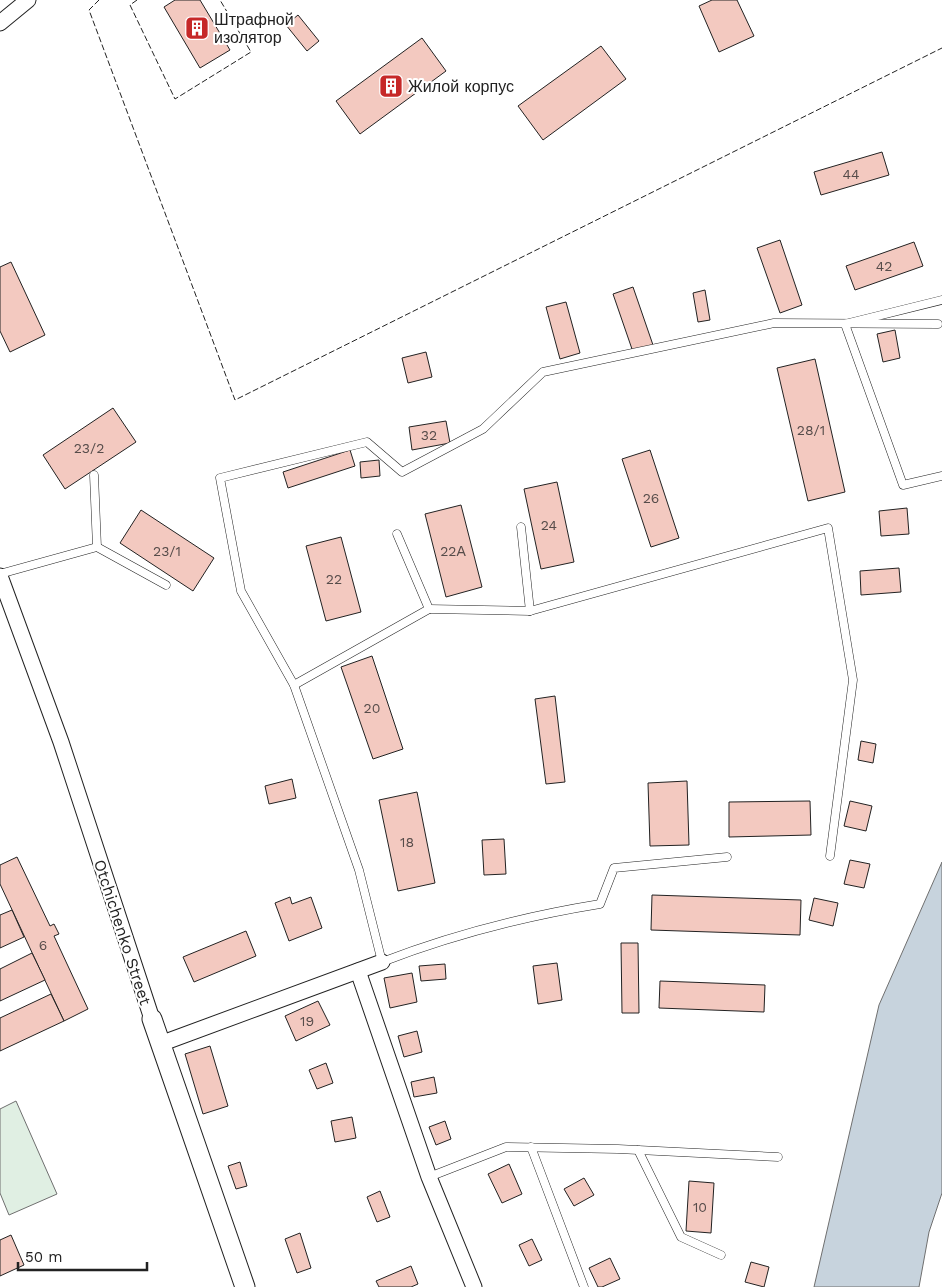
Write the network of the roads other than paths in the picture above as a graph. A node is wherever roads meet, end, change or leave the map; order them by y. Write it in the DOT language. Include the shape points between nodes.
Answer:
graph roads {
  1 [pos="28,0"];
  2 [pos="0,23"];
  3 [pos="942,300"];
  4 [pos="845,324"];
  5 [pos="938,324"];
  6 [pos="94,475"];
  7 [pos="942,476"];
  8 [pos="521,526"];
  9 [pos="397,534"];
  10 [pos="97,547"];
  11 [pos="0,575"];
  12 [pos="166,585"];
  13 [pos="429,609"];
  14 [pos="530,610"];
  15 [pos="294,686"];
  16 [pos="830,856"];
  17 [pos="727,857"];
  18 [pos="382,962"];
  19 [pos="358,971"];
  20 [pos="152,1019"];
  21 [pos="160,1044"];
  22 [pos="532,1147"];
  23 [pos="638,1150"];
  24 [pos="778,1157"];
  25 [pos="429,1177"];
  26 [pos="721,1255"];
  27 [pos="245,1287"];
  28 [pos="474,1287"];
  29 [pos="584,1287"];
  1 -- 2 [label="street"];
  3 -- 4 [label="lane"];
  4 -- 5 [label="lane"];
  4 -- 7 [label="lane" via="903,485"];
  4 -- 15 [label="lane" via="774,323 543,372 483,429 402,472 367,442 220,478 241,590"];
  6 -- 10 [label="lane"];
  8 -- 14 [label="lane"];
  9 -- 13 [label="lane"];
  10 -- 11 [label="lane"];
  10 -- 12 [label="lane"];
  11 -- 20 [label="street, Otchichenko Street" via="61,742"];
  13 -- 14 [label="lane"];
  13 -- 15 [label="lane"];
  14 -- 16 [label="lane" via="828,528 853,680"];
  15 -- 18 [label="lane" via="358,870"];
  17 -- 18 [label="lane" via="614,868 600,904 546,913 421,947"];
  18 -- 19 [label="street"];
  19 -- 21 [label="street"];
  19 -- 25 [label="street"];
  20 -- 21 [label="street, Otchichenko Street"];
  21 -- 27 [label="street, Otchichenko Street"];
  22 -- 23 [label="lane"];
  22 -- 25 [label="lane" via="506,1147"];
  22 -- 29 [label="lane"];
  23 -- 24 [label="lane"];
  23 -- 26 [label="lane" via="680,1237"];
  25 -- 28 [label="street"];
}
